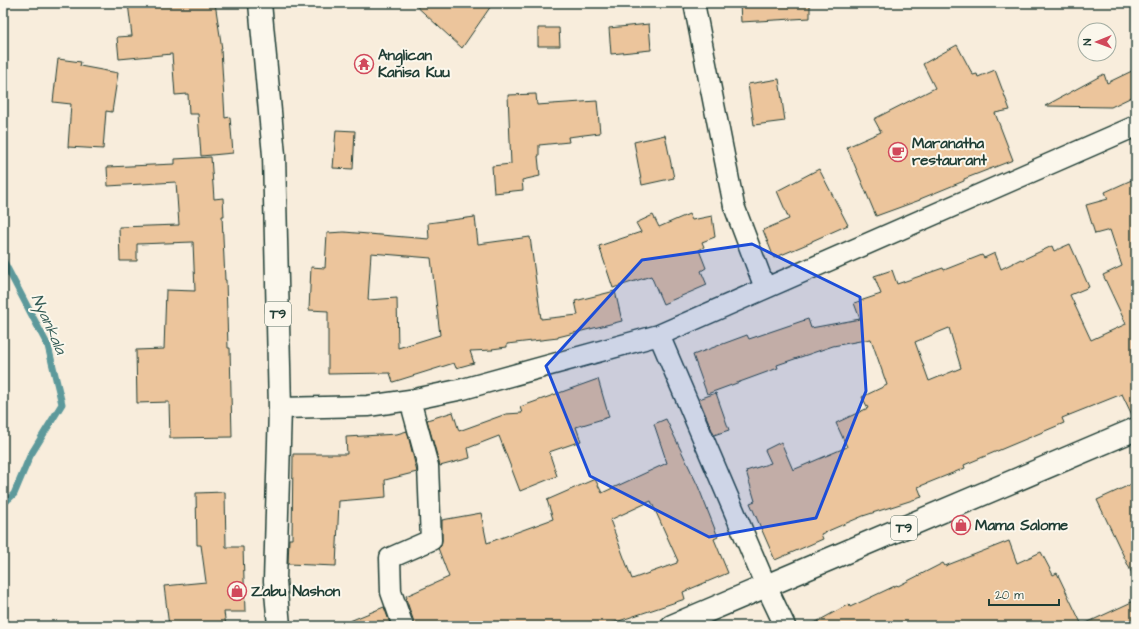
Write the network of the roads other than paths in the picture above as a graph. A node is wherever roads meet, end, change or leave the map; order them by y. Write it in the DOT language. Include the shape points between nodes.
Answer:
graph roads {
  1 [pos="260,3"];
  2 [pos="694,3"];
  3 [pos="1136,126"];
  4 [pos="765,288"];
  5 [pos="660,334"];
  6 [pos="410,400"];
  7 [pos="280,408"];
  8 [pos="1136,429"];
  9 [pos="766,586"];
  10 [pos="280,626"];
  11 [pos="403,626"];
  12 [pos="672,626"];
  13 [pos="785,626"];
  1 -- 7 [label="highway, T9" via="274,155"];
  2 -- 4 [label="street" via="734,206"];
  3 -- 4 [label="street"];
  4 -- 5 [label="street"];
  5 -- 6 [label="street" via="463,389"];
  5 -- 9 [label="street"];
  6 -- 7 [label="street" via="368,406"];
  6 -- 11 [label="street" via="428,466 431,540 390,558 391,592"];
  7 -- 10 [label="highway, T9" via="275,581"];
  8 -- 9 [label="highway, T9"];
  9 -- 12 [label="highway, T9"];
  9 -- 13 [label="street"];
}
